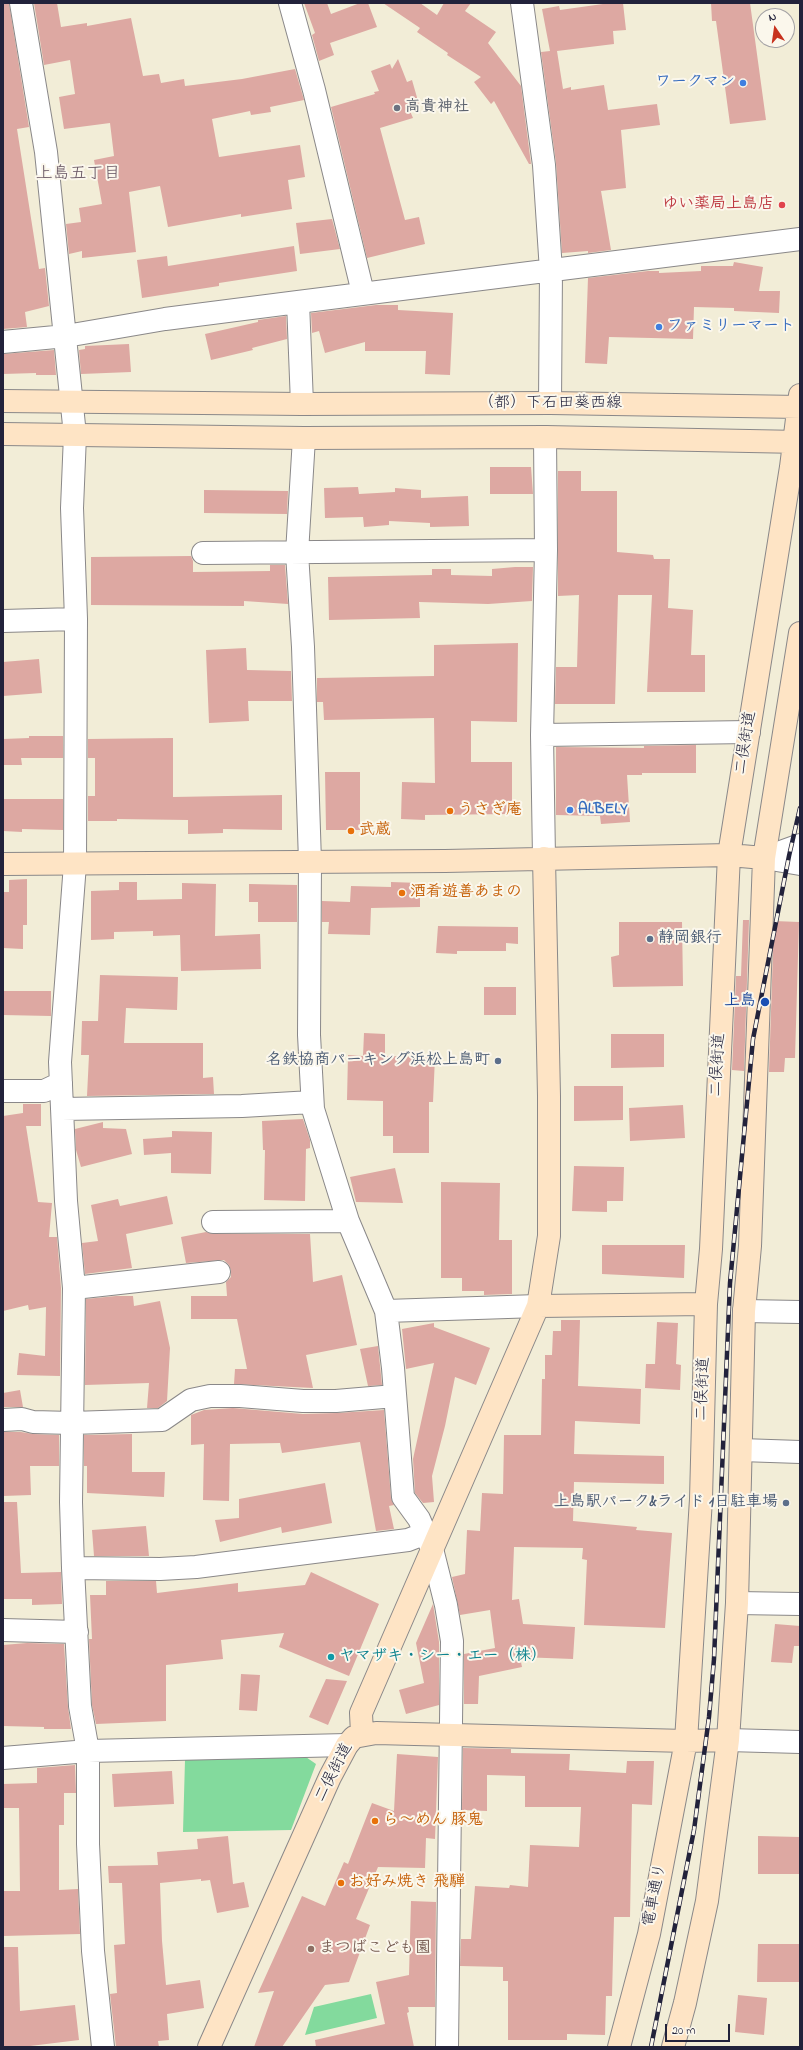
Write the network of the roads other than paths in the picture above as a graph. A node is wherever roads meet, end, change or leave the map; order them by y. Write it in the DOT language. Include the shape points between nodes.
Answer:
graph roads {
  1 [pos="21,3"];
  2 [pos="290,3"];
  3 [pos="522,3"];
  4 [pos="800,239"];
  5 [pos="551,271"];
  6 [pos="363,293"];
  7 [pos="298,302"];
  8 [pos="66,336"];
  9 [pos="3,342"];
  10 [pos="3,401"];
  11 [pos="72,402"];
  12 [pos="550,403"];
  13 [pos="799,403"];
  14 [pos="302,404"];
  15 [pos="3,434"];
  16 [pos="74,435"];
  17 [pos="544,437"];
  18 [pos="304,438"];
  19 [pos="796,442"];
  20 [pos="546,550"];
  21 [pos="203,553"];
  22 [pos="297,553"];
  23 [pos="76,619"];
  24 [pos="3,621"];
  25 [pos="800,633"];
  26 [pos="749,732"];
  27 [pos="542,735"];
  28 [pos="800,845"];
  29 [pos="729,856"];
  30 [pos="544,858"];
  31 [pos="764,858"];
  32 [pos="310,862"];
  33 [pos="3,864"];
  34 [pos="75,864"];
  35 [pos="800,864"];
  36 [pos="61,1083"];
  37 [pos="3,1091"];
  38 [pos="312,1102"];
  39 [pos="62,1109"];
  40 [pos="348,1221"];
  41 [pos="213,1222"];
  42 [pos="219,1272"];
  43 [pos="74,1288"];
  44 [pos="706,1304"];
  45 [pos="538,1306"];
  46 [pos="386,1311"];
  47 [pos="744,1311"];
  48 [pos="800,1312"];
  49 [pos="395,1396"];
  50 [pos="3,1420"];
  51 [pos="72,1423"];
  52 [pos="741,1450"];
  53 [pos="800,1452"];
  54 [pos="429,1541"];
  55 [pos="74,1568"];
  56 [pos="738,1604"];
  57 [pos="800,1604"];
  58 [pos="3,1630"];
  59 [pos="77,1632"];
  60 [pos="451,1735"];
  61 [pos="354,1740"];
  62 [pos="728,1740"];
  63 [pos="686,1741"];
  64 [pos="800,1742"];
  65 [pos="88,1751"];
  66 [pos="3,1758"];
  67 [pos="103,2047"];
  68 [pos="209,2047"];
  69 [pos="447,2047"];
  70 [pos="619,2047"];
  71 [pos="673,2047"];
  1 -- 8 [label="street" via="46,152"];
  2 -- 6 [label="street" via="314,90"];
  3 -- 5 [label="street" via="544,165"];
  4 -- 5 [label="street"];
  5 -- 6 [label="street"];
  5 -- 12 [label="street"];
  6 -- 7 [label="street"];
  7 -- 8 [label="street" via="165,319"];
  7 -- 14 [label="street"];
  8 -- 9 [label="street"];
  8 -- 11 [label="street"];
  10 -- 11 [label="street, （都）下石田葵西線"];
  11 -- 14 [label="street, （都）下石田葵西線"];
  11 -- 16 [label="street"];
  12 -- 13 [label="street, （都）下石田葵西線"];
  12 -- 14 [label="street, （都）下石田葵西線"];
  13 -- 19 [label="street, 二俣街道"];
  15 -- 16 [label="street, （都）下石田葵西線"];
  16 -- 18 [label="street, （都）下石田葵西線"];
  16 -- 23 [label="street" via="72,508"];
  17 -- 18 [label="street, （都）下石田葵西線"];
  17 -- 19 [label="street, （都）下石田葵西線"];
  17 -- 20 [label="street"];
  18 -- 22 [label="street"];
  19 -- 26 [label="street, 二俣街道"];
  20 -- 22 [label="street"];
  20 -- 27 [label="street"];
  21 -- 22 [label="street"];
  22 -- 32 [label="street" via="303,647"];
  23 -- 24 [label="street"];
  23 -- 34 [label="street"];
  25 -- 31 [label="street"];
  26 -- 27 [label="street"];
  26 -- 29 [label="street, 二俣街道"];
  27 -- 30 [label="street"];
  28 -- 31 [label="street"];
  29 -- 30 [label="street"];
  29 -- 31 [label="street"];
  29 -- 44 [label="street, 二俣街道" via="711,1250"];
  30 -- 32 [label="street"];
  30 -- 45 [label="street" via="549,1236"];
  31 -- 35 [label="street"];
  31 -- 47 [label="street" via="750,1246"];
  32 -- 34 [label="street"];
  32 -- 38 [label="street" via="309,1035"];
  33 -- 34 [label="street"];
  34 -- 36 [label="street" via="60,1062"];
  36 -- 37 [label="street" via="44,1091"];
  36 -- 39 [label="street"];
  38 -- 39 [label="street" via="242,1106"];
  38 -- 40 [label="street"];
  39 -- 43 [label="street" via="66,1201"];
  40 -- 41 [label="street"];
  40 -- 46 [label="street"];
  42 -- 43 [label="street"];
  43 -- 51 [label="street"];
  44 -- 45 [label="street"];
  44 -- 63 [label="street, 二俣街道" via="701,1499"];
  45 -- 46 [label="street"];
  45 -- 54 [label="street"];
  46 -- 49 [label="street"];
  47 -- 48 [label="street"];
  47 -- 52 [label="street"];
  49 -- 51 [label="street" via="336,1401 210,1396 191,1400 162,1420"];
  49 -- 54 [label="street" via="403,1497"];
  50 -- 51 [label="street"];
  51 -- 55 [label="street" via="71,1502"];
  52 -- 53 [label="street"];
  52 -- 56 [label="street"];
  54 -- 55 [label="street" via="408,1540 196,1567"];
  54 -- 60 [label="street" via="446,1605 452,1641"];
  54 -- 61 [label="street" via="361,1714"];
  55 -- 59 [label="street"];
  56 -- 57 [label="street"];
  56 -- 62 [label="street"];
  58 -- 59 [label="street"];
  59 -- 65 [label="street" via="80,1706"];
  60 -- 61 [label="street, 二俣街道"];
  60 -- 63 [label="street, 二俣街道"];
  60 -- 69 [label="street"];
  61 -- 65 [label="street"];
  61 -- 68 [label="street, 二俣街道" via="330,1777"];
  62 -- 63 [label="street, 二俣街道"];
  62 -- 64 [label="street"];
  62 -- 71 [label="street" via="707,1901"];
  63 -- 70 [label="street, 電車通り" via="649,1934"];
  65 -- 66 [label="street"];
  65 -- 67 [label="street" via="88,1844 93,1951"];
}
